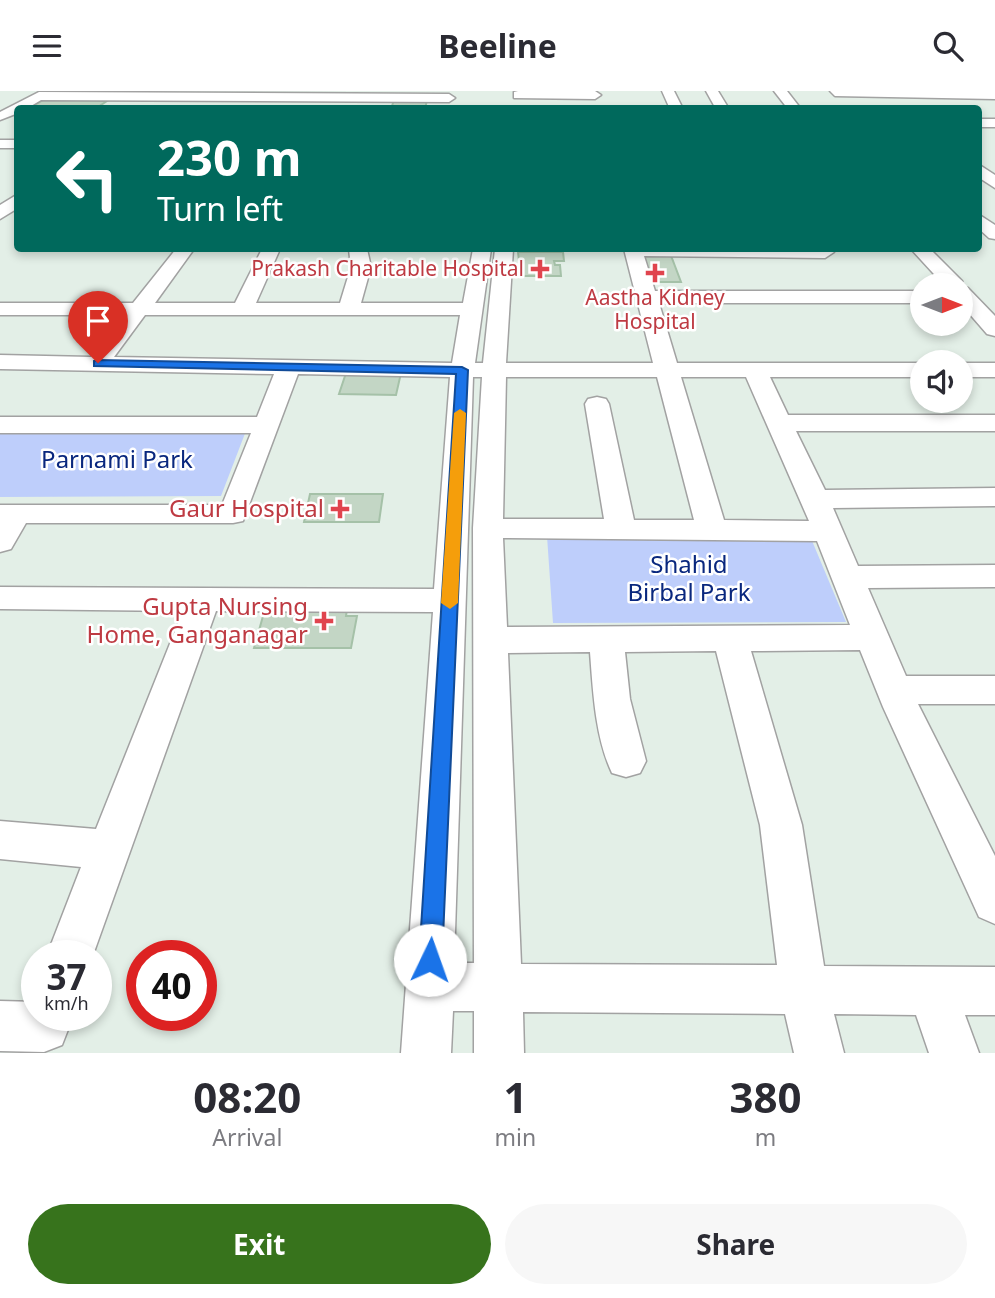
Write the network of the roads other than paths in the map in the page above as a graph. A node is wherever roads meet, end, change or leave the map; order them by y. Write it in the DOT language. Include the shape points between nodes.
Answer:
graph roads {
  1 [pos="780,91"];
  2 [pos="834,92"];
  3 [pos="895,92"];
  4 [pos="595,93"];
  5 [pos="974,93"];
  6 [pos="263,94"];
  7 [pos="136,95"];
  8 [pos="420,95"];
  9 [pos="995,95"];
  10 [pos="449,98"];
  11 [pos="518,98"];
  12 [pos="205,99"];
  13 [pos="355,99"];
  14 [pos="23,105"];
  15 [pos="792,105"];
  16 [pos="846,105"];
  17 [pos="908,105"];
  18 [pos="995,109"];
  19 [pos="982,163"];
  20 [pos="995,183"];
  21 [pos="13,201"];
  22 [pos="0,214"];
  23 [pos="183,252"];
  24 [pos="270,252"];
  25 [pos="358,252"];
  26 [pos="482,252"];
  27 [pos="503,252"];
  28 [pos="634,252"];
  29 [pos="686,252"];
  30 [pos="923,252"];
  31 [pos="829,260"];
  32 [pos="942,273"];
  33 [pos="645,297"];
  34 [pos="852,297"];
  35 [pos="910,297"];
  36 [pos="973,306"];
  37 [pos="140,308"];
  38 [pos="243,308"];
  39 [pos="0,309"];
  40 [pos="349,309"];
  41 [pos="472,309"];
  42 [pos="995,328"];
  43 [pos="0,362"];
  44 [pos="98,363"];
  45 [pos="289,366"];
  46 [pos="478,370"];
  47 [pos="666,370"];
  48 [pos="755,370"];
  49 [pos="910,370"];
  50 [pos="973,370"];
  51 [pos="995,370"];
  52 [pos="597,404"];
  53 [pos="779,423"];
  54 [pos="0,425"];
  55 [pos="267,425"];
  56 [pos="990,429"];
  57 [pos="995,497"];
  58 [pos="815,499"];
  59 [pos="8,514"];
  60 [pos="488,528"];
  61 [pos="621,530"];
  62 [pos="712,531"];
  63 [pos="828,531"];
  64 [pos="0,542"];
  65 [pos="995,576"];
  66 [pos="847,577"];
  67 [pos="0,598"];
  68 [pos="204,598"];
  69 [pos="450,601"];
  70 [pos="872,637"];
  71 [pos="730,638"];
  72 [pos="606,639"];
  73 [pos="491,640"];
  74 [pos="894,690"];
  75 [pos="995,690"];
  76 [pos="626,761"];
  77 [pos="0,840"];
  78 [pos="110,849"];
  79 [pos="995,902"];
  80 [pos="76,940"];
  81 [pos="429,987"];
  82 [pos="500,987"];
  83 [pos="804,990"];
  84 [pos="932,991"];
  85 [pos="995,992"];
  86 [pos="426,1053"];
  87 [pos="499,1053"];
  88 [pos="819,1053"];
  89 [pos="954,1053"];
  1 -- 15 [label="street"];
  2 -- 3 [label="street"];
  2 -- 16 [label="street"];
  3 -- 5 [label="street"];
  3 -- 17 [label="street"];
  4 -- 11 [label="street"];
  5 -- 9 [label="street"];
  5 -- 18 [label="street"];
  6 -- 12 [label="street"];
  6 -- 13 [label="street"];
  7 -- 12 [label="street"];
  7 -- 14 [label="street" via="39,96"];
  8 -- 10 [label="street"];
  8 -- 13 [label="street"];
  19 -- 20 [label="street"];
  21 -- 22 [label="street"];
  23 -- 37 [label="street"];
  24 -- 38 [label="street"];
  25 -- 40 [label="street" via="361,267"];
  26 -- 41 [label="street"];
  27 -- 46 [label="street"];
  28 -- 33 [label="street"];
  29 -- 31 [label="street"];
  30 -- 32 [label="street"];
  31 -- 34 [label="street"];
  33 -- 34 [label="street"];
  33 -- 47 [label="street"];
  34 -- 35 [label="street"];
  36 -- 42 [label="street"];
  37 -- 38 [label="street"];
  37 -- 39 [label="street"];
  37 -- 44 [label="street"];
  38 -- 40 [label="street"];
  40 -- 41 [label="street"];
  41 -- 46 [label="street"];
  43 -- 44 [label="street"];
  44 -- 45 [label="street"];
  45 -- 46 [label="street"];
  45 -- 55 [label="street"];
  46 -- 47 [label="street"];
  46 -- 60 [label="street"];
  46 -- 69 [label="street"];
  47 -- 48 [label="street"];
  47 -- 62 [label="street"];
  48 -- 49 [label="street"];
  48 -- 53 [label="street"];
  50 -- 51 [label="street"];
  52 -- 61 [label="street"];
  53 -- 56 [label="street"];
  53 -- 58 [label="street"];
  54 -- 55 [label="street"];
  55 -- 59 [label="street" via="233,514"];
  57 -- 58 [label="street"];
  58 -- 63 [label="street"];
  59 -- 64 [label="street"];
  60 -- 61 [label="street"];
  60 -- 73 [label="street"];
  61 -- 62 [label="street"];
  62 -- 63 [label="street"];
  63 -- 66 [label="street"];
  65 -- 66 [label="street"];
  66 -- 70 [label="street"];
  67 -- 68 [label="street"];
  68 -- 69 [label="street"];
  68 -- 78 [label="street"];
  69 -- 81 [label="street"];
  70 -- 71 [label="street"];
  70 -- 74 [label="street"];
  71 -- 72 [label="street"];
  71 -- 83 [label="street" via="781,825"];
  72 -- 73 [label="street"];
  72 -- 76 [label="street" via="612,699"];
  73 -- 82 [label="street"];
  74 -- 75 [label="street"];
  74 -- 79 [label="street"];
  77 -- 78 [label="street"];
  78 -- 80 [label="street"];
  81 -- 82 [label="street"];
  81 -- 86 [label="street"];
  82 -- 83 [label="street"];
  82 -- 87 [label="street"];
  83 -- 84 [label="street"];
  83 -- 88 [label="street"];
  84 -- 85 [label="street"];
  84 -- 89 [label="street"];
}
